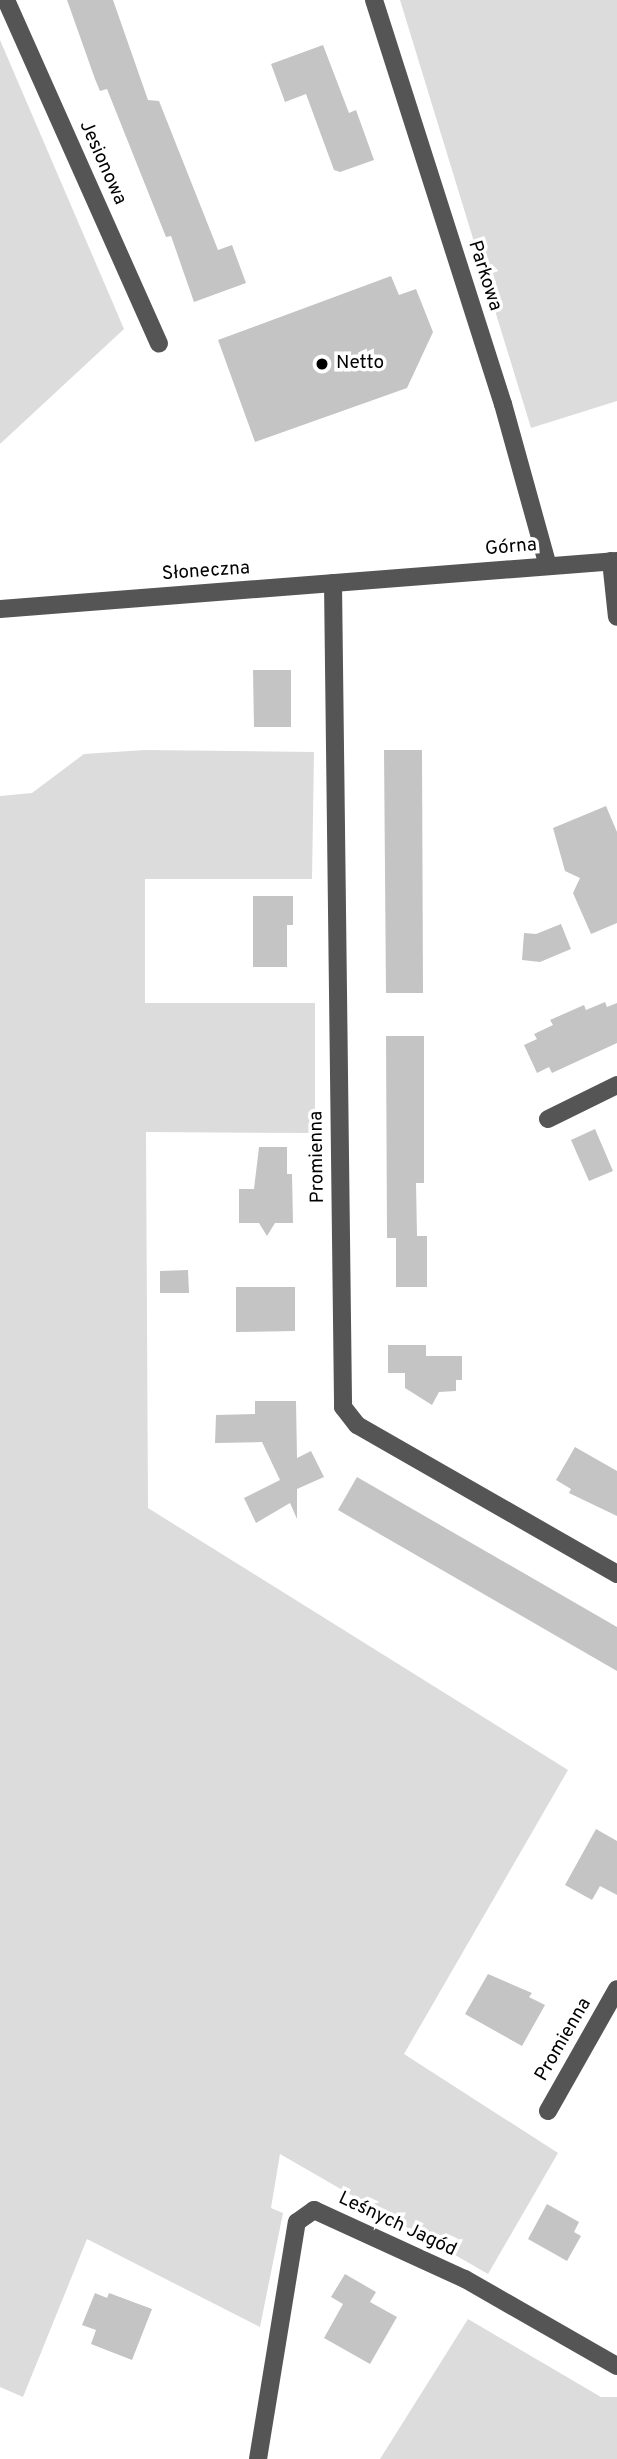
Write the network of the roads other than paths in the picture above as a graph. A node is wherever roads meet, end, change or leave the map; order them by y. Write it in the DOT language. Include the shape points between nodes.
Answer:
graph roads {
  1 [pos="6,0"];
  2 [pos="374,0"];
  3 [pos="159,344"];
  4 [pos="614,561"];
  5 [pos="548,566"];
  6 [pos="415,577"];
  7 [pos="333,583"];
  8 [pos="0,609"];
  9 [pos="617,617"];
  10 [pos="617,1085"];
  11 [pos="548,1119"];
  12 [pos="617,1574"];
  13 [pos="617,1989"];
  14 [pos="548,2110"];
  15 [pos="617,2366"];
  16 [pos="258,2459"];
  1 -- 3 [label="street, Jesionowa"];
  2 -- 5 [label="street, Parkowa" via="503,404"];
  4 -- 5 [label="street, Górna"];
  4 -- 9 [label="street, Górna"];
  5 -- 6 [label="street, Górna"];
  6 -- 7 [label="street, Słoneczna"];
  7 -- 8 [label="street, Słoneczna"];
  7 -- 12 [label="street, Promienna" via="343,1407 357,1425"];
  10 -- 11 [label="street"];
  13 -- 14 [label="street, Promienna"];
  15 -- 16 [label="street, Leśnych Jagód" via="465,2279 314,2210 297,2222"];
}
